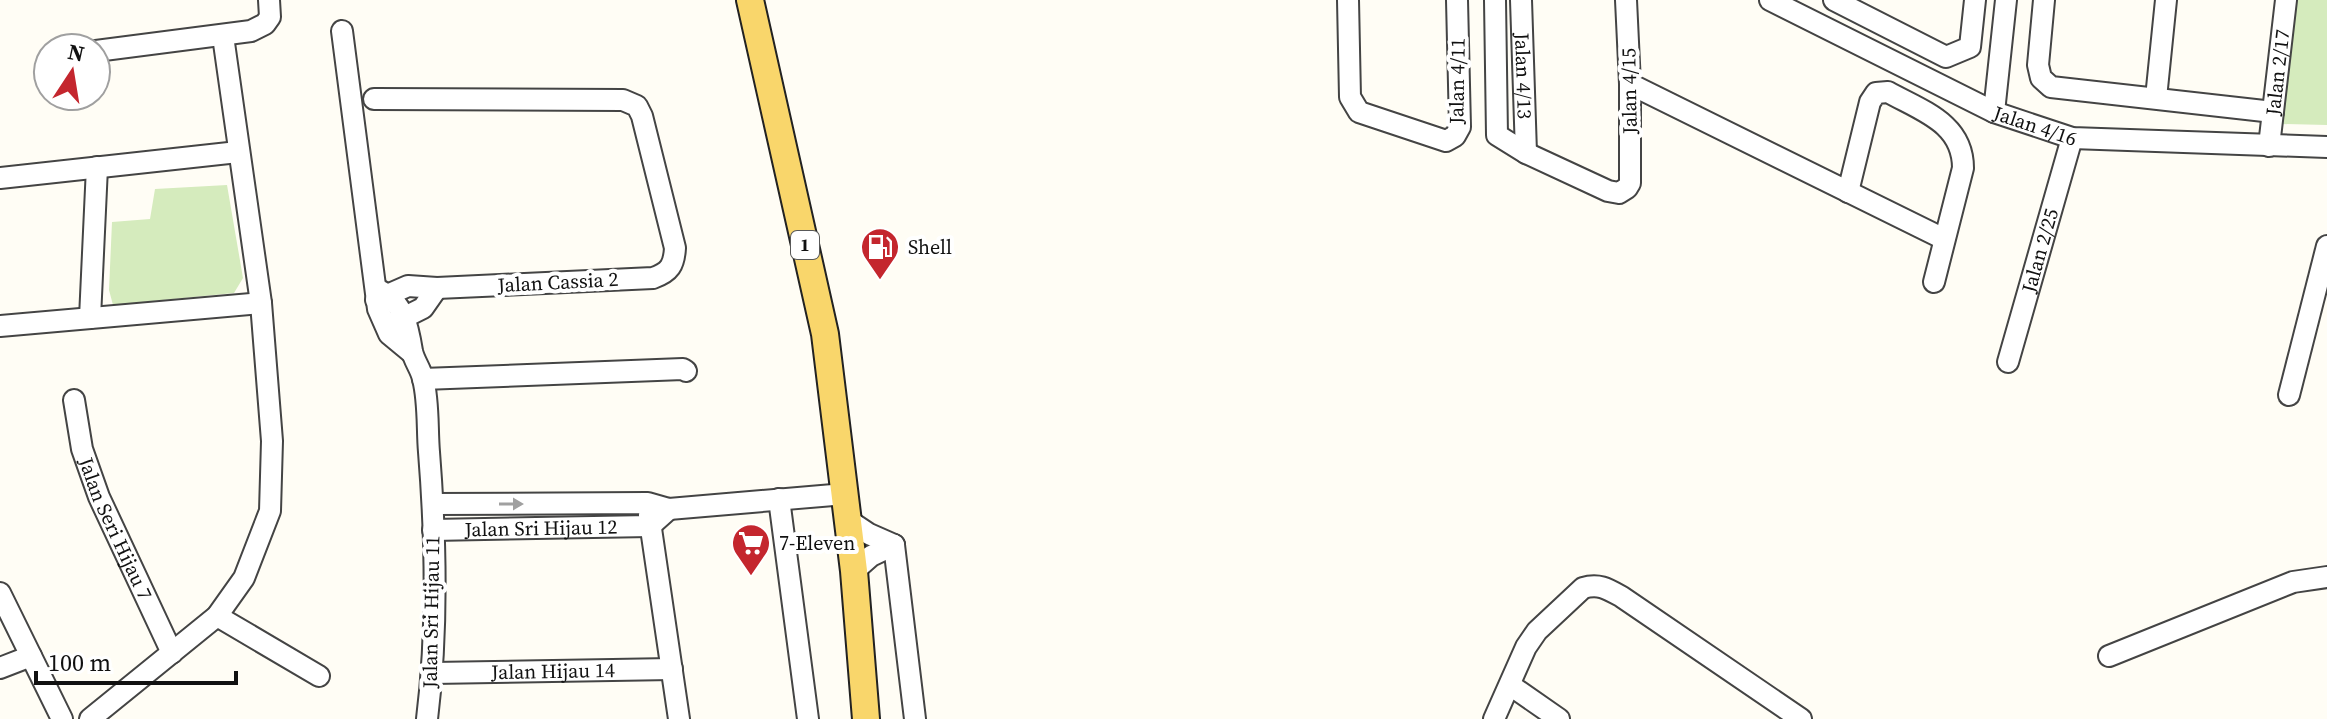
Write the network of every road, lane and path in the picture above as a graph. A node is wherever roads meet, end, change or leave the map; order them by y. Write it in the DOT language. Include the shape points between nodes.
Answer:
graph roads {
  1 [pos="269,0"];
  2 [pos="750,0"];
  3 [pos="1348,0"];
  4 [pos="1457,0"];
  5 [pos="1495,0"];
  6 [pos="1521,0"];
  7 [pos="1626,0"];
  8 [pos="1770,0"];
  9 [pos="1834,0"];
  10 [pos="1975,0"];
  11 [pos="2006,0"];
  12 [pos="2044,0"];
  13 [pos="2166,0"];
  14 [pos="2286,0"];
  15 [pos="1875,10"];
  16 [pos="342,31"];
  17 [pos="223,36"];
  18 [pos="112,49"];
  19 [pos="1630,84"];
  20 [pos="2156,98"];
  21 [pos="374,99"];
  22 [pos="1994,112"];
  23 [pos="2273,112"];
  24 [pos="2072,138"];
  25 [pos="2269,146"];
  26 [pos="2327,147"];
  27 [pos="238,152"];
  28 [pos="1526,153"];
  29 [pos="97,167"];
  30 [pos="0,178"];
  31 [pos="1848,192"];
  32 [pos="1944,239"];
  33 [pos="2327,246"];
  34 [pos="1934,282"];
  35 [pos="437,288"];
  36 [pos="380,294"];
  37 [pos="261,303"];
  38 [pos="405,317"];
  39 [pos="90,318"];
  40 [pos="0,326"];
  41 [pos="384,327"];
  42 [pos="412,353"];
  43 [pos="2008,362"];
  44 [pos="686,371"];
  45 [pos="423,379"];
  46 [pos="2289,395"];
  47 [pos="74,400"];
  48 [pos="779,499"];
  49 [pos="648,503"];
  50 [pos="433,504"];
  51 [pos="846,507"];
  52 [pos="669,509"];
  53 [pos="650,526"];
  54 [pos="433,530"];
  55 [pos="894,545"];
  56 [pos="854,571"];
  57 [pos="2327,577"];
  58 [pos="0,593"];
  59 [pos="217,616"];
  60 [pos="172,653"];
  61 [pos="31,656"];
  62 [pos="2109,656"];
  63 [pos="0,668"];
  64 [pos="672,669"];
  65 [pos="433,673"];
  66 [pos="319,676"];
  67 [pos="1510,685"];
  68 [pos="62,719"];
  69 [pos="90,719"];
  70 [pos="427,719"];
  71 [pos="679,719"];
  72 [pos="808,719"];
  73 [pos="866,719"];
  74 [pos="915,719"];
  75 [pos="1494,719"];
  76 [pos="1559,719"];
  77 [pos="1801,719"];
  1 -- 17 [label="street" via="265,24"];
  2 -- 51 [label="main road, 1" via="825,334"];
  3 -- 4 [label="street, Jalan 4/11" via="1350,97 1359,112 1446,141 1460,127"];
  5 -- 28 [label="street" via="1497,135"];
  6 -- 28 [label="street, Jalan 4/13"];
  7 -- 19 [label="street, Jalan 4/15"];
  8 -- 22 [label="street, Jalan 4/16"];
  9 -- 15 [label="street"];
  10 -- 15 [label="street" via="1970,47 1946,57"];
  11 -- 22 [label="street"];
  12 -- 20 [label="street" via="2038,65 2041,78 2051,87"];
  13 -- 20 [label="street"];
  14 -- 23 [label="street, Jalan 2/17"];
  16 -- 36 [label="street"];
  17 -- 18 [label="street"];
  17 -- 27 [label="street"];
  19 -- 28 [label="street, Jalan 4/15" via="1627,188 1608,191"];
  19 -- 31 [label="street"];
  20 -- 23 [label="street"];
  21 -- 35 [label="street, Jalan Cassia 2" via="623,100 633,103 642,116 675,248 674,263 666,273 653,278"];
  22 -- 24 [label="street, Jalan 4/16"];
  23 -- 25 [label="street, Jalan 2/17"];
  24 -- 25 [label="street, Jalan 4/16"];
  24 -- 43 [label="street, Jalan 2/25"];
  25 -- 26 [label="street, Jalan 4/16"];
  27 -- 29 [label="street"];
  27 -- 37 [label="street"];
  29 -- 30 [label="street"];
  29 -- 39 [label="street"];
  31 -- 32 [label="street"];
  31 -- 32 [label="street" via="1870,102 1876,93 1888,92 1949,127 1963,152"];
  32 -- 34 [label="street"];
  33 -- 46 [label="street"];
  35 -- 36 [label="street, Jalan Cassia 2" via="408,286"];
  35 -- 38 [label="street" via="423,308"];
  36 -- 38 [label="street"];
  36 -- 41 [label="street"];
  37 -- 39 [label="street"];
  37 -- 59 [label="street" via="272,441 270,511 244,578"];
  38 -- 41 [label="street"];
  38 -- 42 [label="street"];
  39 -- 40 [label="street"];
  41 -- 42 [label="street"];
  42 -- 45 [label="street, Jalan Sri Hijau 11"];
  44 -- 45 [label="street"];
  45 -- 50 [label="street, Jalan Sri Hijau 11"];
  47 -- 60 [label="street, Jalan Seri Hijau 7" via="82,449 99,497"];
  48 -- 51 [label="street"];
  48 -- 52 [label="street"];
  48 -- 72 [label="street"];
  50 -- 49 [label="street, Jalan Sri Hijau 12, one-way"];
  49 -- 52 [label="street, Jalan Sri Hijau 12"];
  49 -- 53 [label="street"];
  50 -- 54 [label="street, Jalan Sri Hijau 11"];
  51 -- 55 [label="street" via="869,534"];
  51 -- 56 [label="main road, 1"];
  52 -- 53 [label="street"];
  53 -- 54 [label="street, Jalan Sri Hijau 12"];
  53 -- 64 [label="street"];
  54 -- 65 [label="street, Jalan Sri Hijau 11"];
  55 -- 56 [label="street"];
  55 -- 74 [label="street"];
  56 -- 73 [label="main road, 1"];
  57 -- 62 [label="street" via="2293,582"];
  58 -- 61 [label="street"];
  59 -- 60 [label="street"];
  59 -- 66 [label="street"];
  60 -- 69 [label="street"];
  61 -- 63 [label="street"];
  61 -- 68 [label="street"];
  64 -- 65 [label="street, Jalan Hijau 14"];
  64 -- 71 [label="street"];
  65 -- 70 [label="street, Jalan Sri Hijau 11"];
  67 -- 75 [label="street"];
  67 -- 76 [label="street"];
  67 -- 77 [label="street" via="1537,631 1583,588 1593,585 1622,597"];
}
